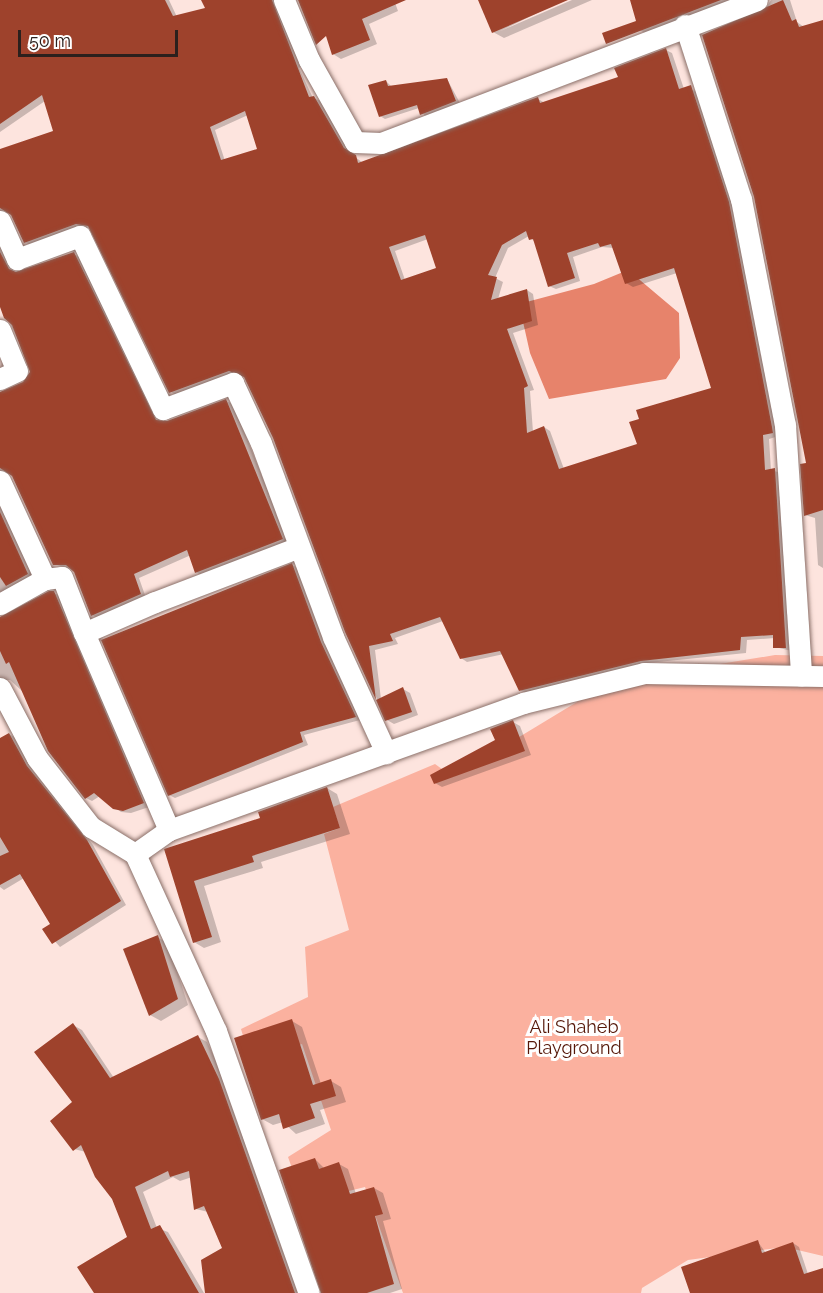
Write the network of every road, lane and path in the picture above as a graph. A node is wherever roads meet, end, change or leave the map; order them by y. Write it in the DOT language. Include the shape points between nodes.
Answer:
graph roads {
  1 [pos="284,0"];
  2 [pos="757,0"];
  3 [pos="685,25"];
  4 [pos="0,221"];
  5 [pos="0,330"];
  6 [pos="0,379"];
  7 [pos="0,481"];
  8 [pos="299,547"];
  9 [pos="45,579"];
  10 [pos="0,604"];
  11 [pos="84,633"];
  12 [pos="801,675"];
  13 [pos="823,676"];
  14 [pos="0,688"];
  15 [pos="5,714"];
  16 [pos="386,753"];
  17 [pos="169,830"];
  18 [pos="135,854"];
  19 [pos="309,1293"];
  1 -- 3 [label="street" via="309,60 355,141 381,143"];
  2 -- 3 [label="street"];
  3 -- 12 [label="street" via="741,199 785,425"];
  4 -- 8 [label="street" via="16,259 80,236 163,409 232,383 261,442"];
  5 -- 6 [label="street" via="17,371"];
  7 -- 9 [label="street"];
  8 -- 11 [label="street"];
  8 -- 16 [label="street" via="333,637"];
  9 -- 10 [label="street"];
  9 -- 11 [label="street" via="62,577"];
  11 -- 17 [label="street"];
  12 -- 13 [label="street"];
  12 -- 16 [label="street" via="644,673 523,703"];
  14 -- 15 [label="street"];
  15 -- 18 [label="street" via="91,827"];
  16 -- 17 [label="street"];
  17 -- 18 [label="street"];
  18 -- 19 [label="street" via="216,1031"];
}
